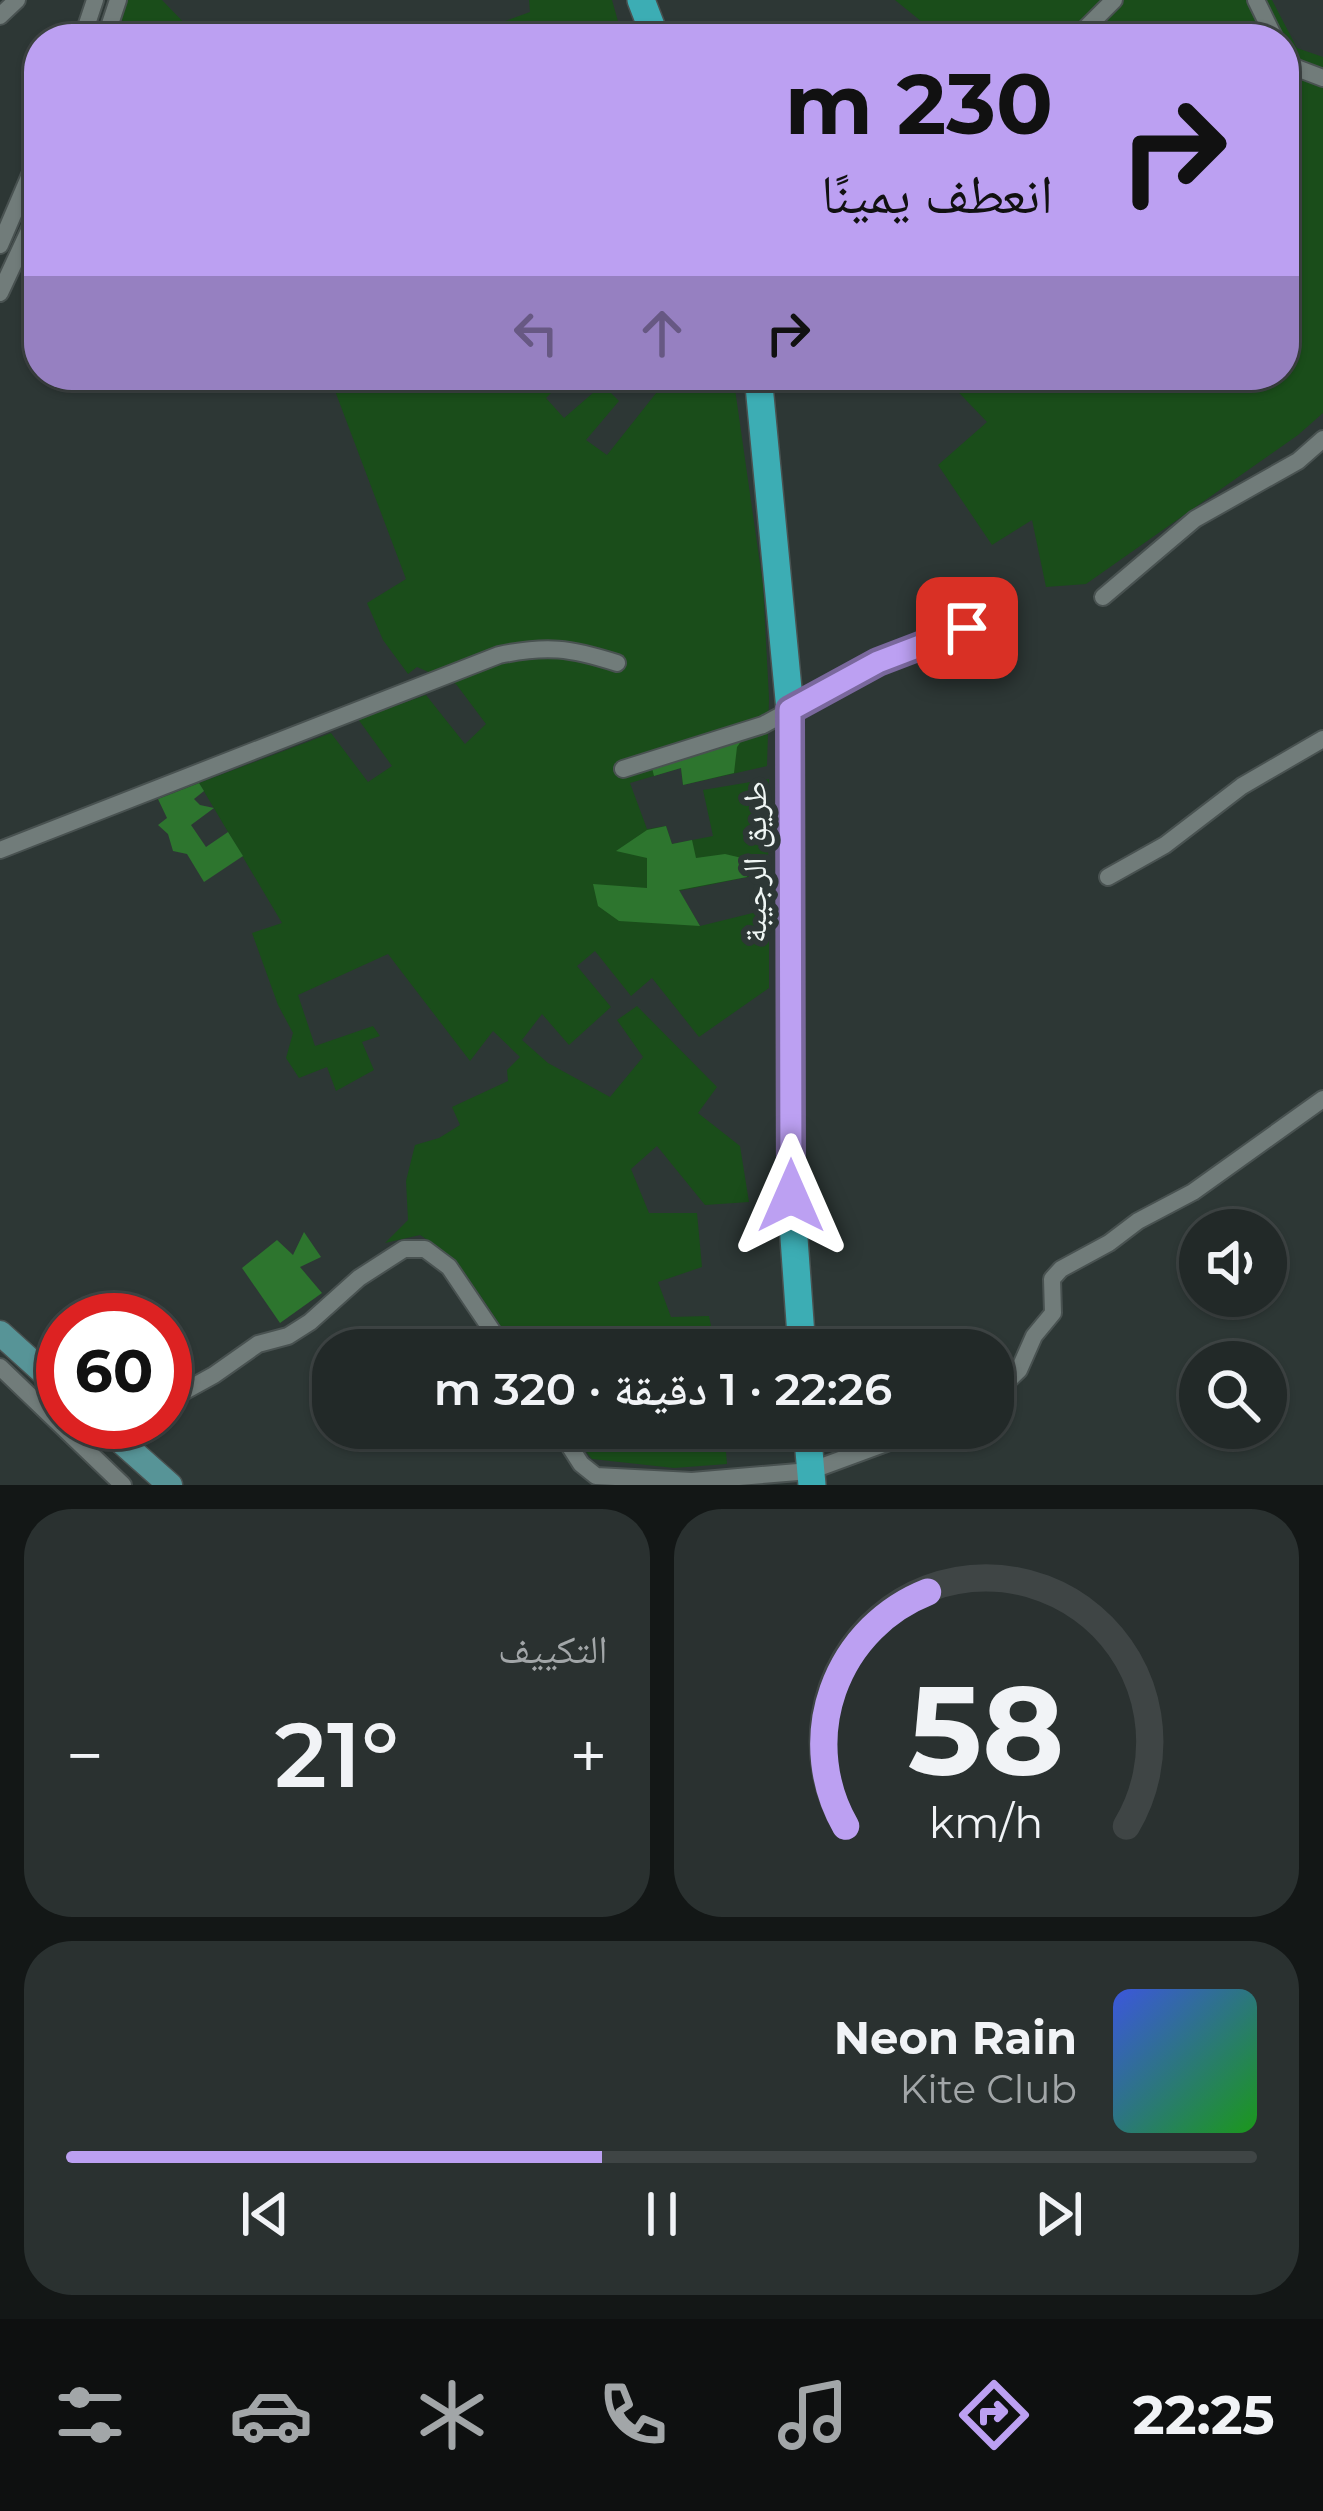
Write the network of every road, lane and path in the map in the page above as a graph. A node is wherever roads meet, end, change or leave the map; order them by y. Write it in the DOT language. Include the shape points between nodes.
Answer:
graph roads {
  1 [pos="17,0"];
  2 [pos="1114,0"];
  3 [pos="0,16"];
  4 [pos="1090,24"];
  5 [pos="24,189"];
  6 [pos="24,241"];
  7 [pos="0,245"];
  8 [pos="0,293"];
  9 [pos="759,390"];
  10 [pos="1323,439"];
  11 [pos="1103,597"];
  12 [pos="967,628"];
  13 [pos="617,663"];
  14 [pos="790,710"];
  15 [pos="1323,739"];
  16 [pos="623,769"];
  17 [pos="0,850"];
  18 [pos="1108,877"];
  19 [pos="1323,1099"];
  20 [pos="491,1329"];
  21 [pos="800,1329"];
  22 [pos="0,1333"];
  23 [pos="36,1366"];
  24 [pos="0,1367"];
  25 [pos="1014,1375"];
  26 [pos="192,1387"];
  27 [pos="135,1449"];
  28 [pos="571,1449"];
  29 [pos="878,1449"];
  30 [pos="811,1478"];
  31 [pos="123,1485"];
  32 [pos="170,1485"];
  1 -- 3 [label="street"];
  2 -- 4 [label="street"];
  5 -- 7 [label="street"];
  6 -- 8 [label="street"];
  9 -- 14 [label="main road, طريق الرجيبة"];
  10 -- 11 [label="street" via="1195,519"];
  12 -- 14 [label="street" via="878,662"];
  13 -- 17 [label="street" via="543,646 499,655"];
  14 -- 16 [label="street"];
  14 -- 21 [label="main road, طريق الرجيبة" via="791,1196"];
  15 -- 18 [label="street"];
  19 -- 25 [label="street" via="1193,1192 1061,1269 1052,1279 1053,1313"];
  20 -- 26 [label="street" via="449,1268 425,1249 404,1249 310,1322"];
  22 -- 23 [label="street"];
  24 -- 31 [label="street"];
  27 -- 32 [label="street"];
  28 -- 30 [label="street" via="596,1476"];
  29 -- 30 [label="street"];
}
